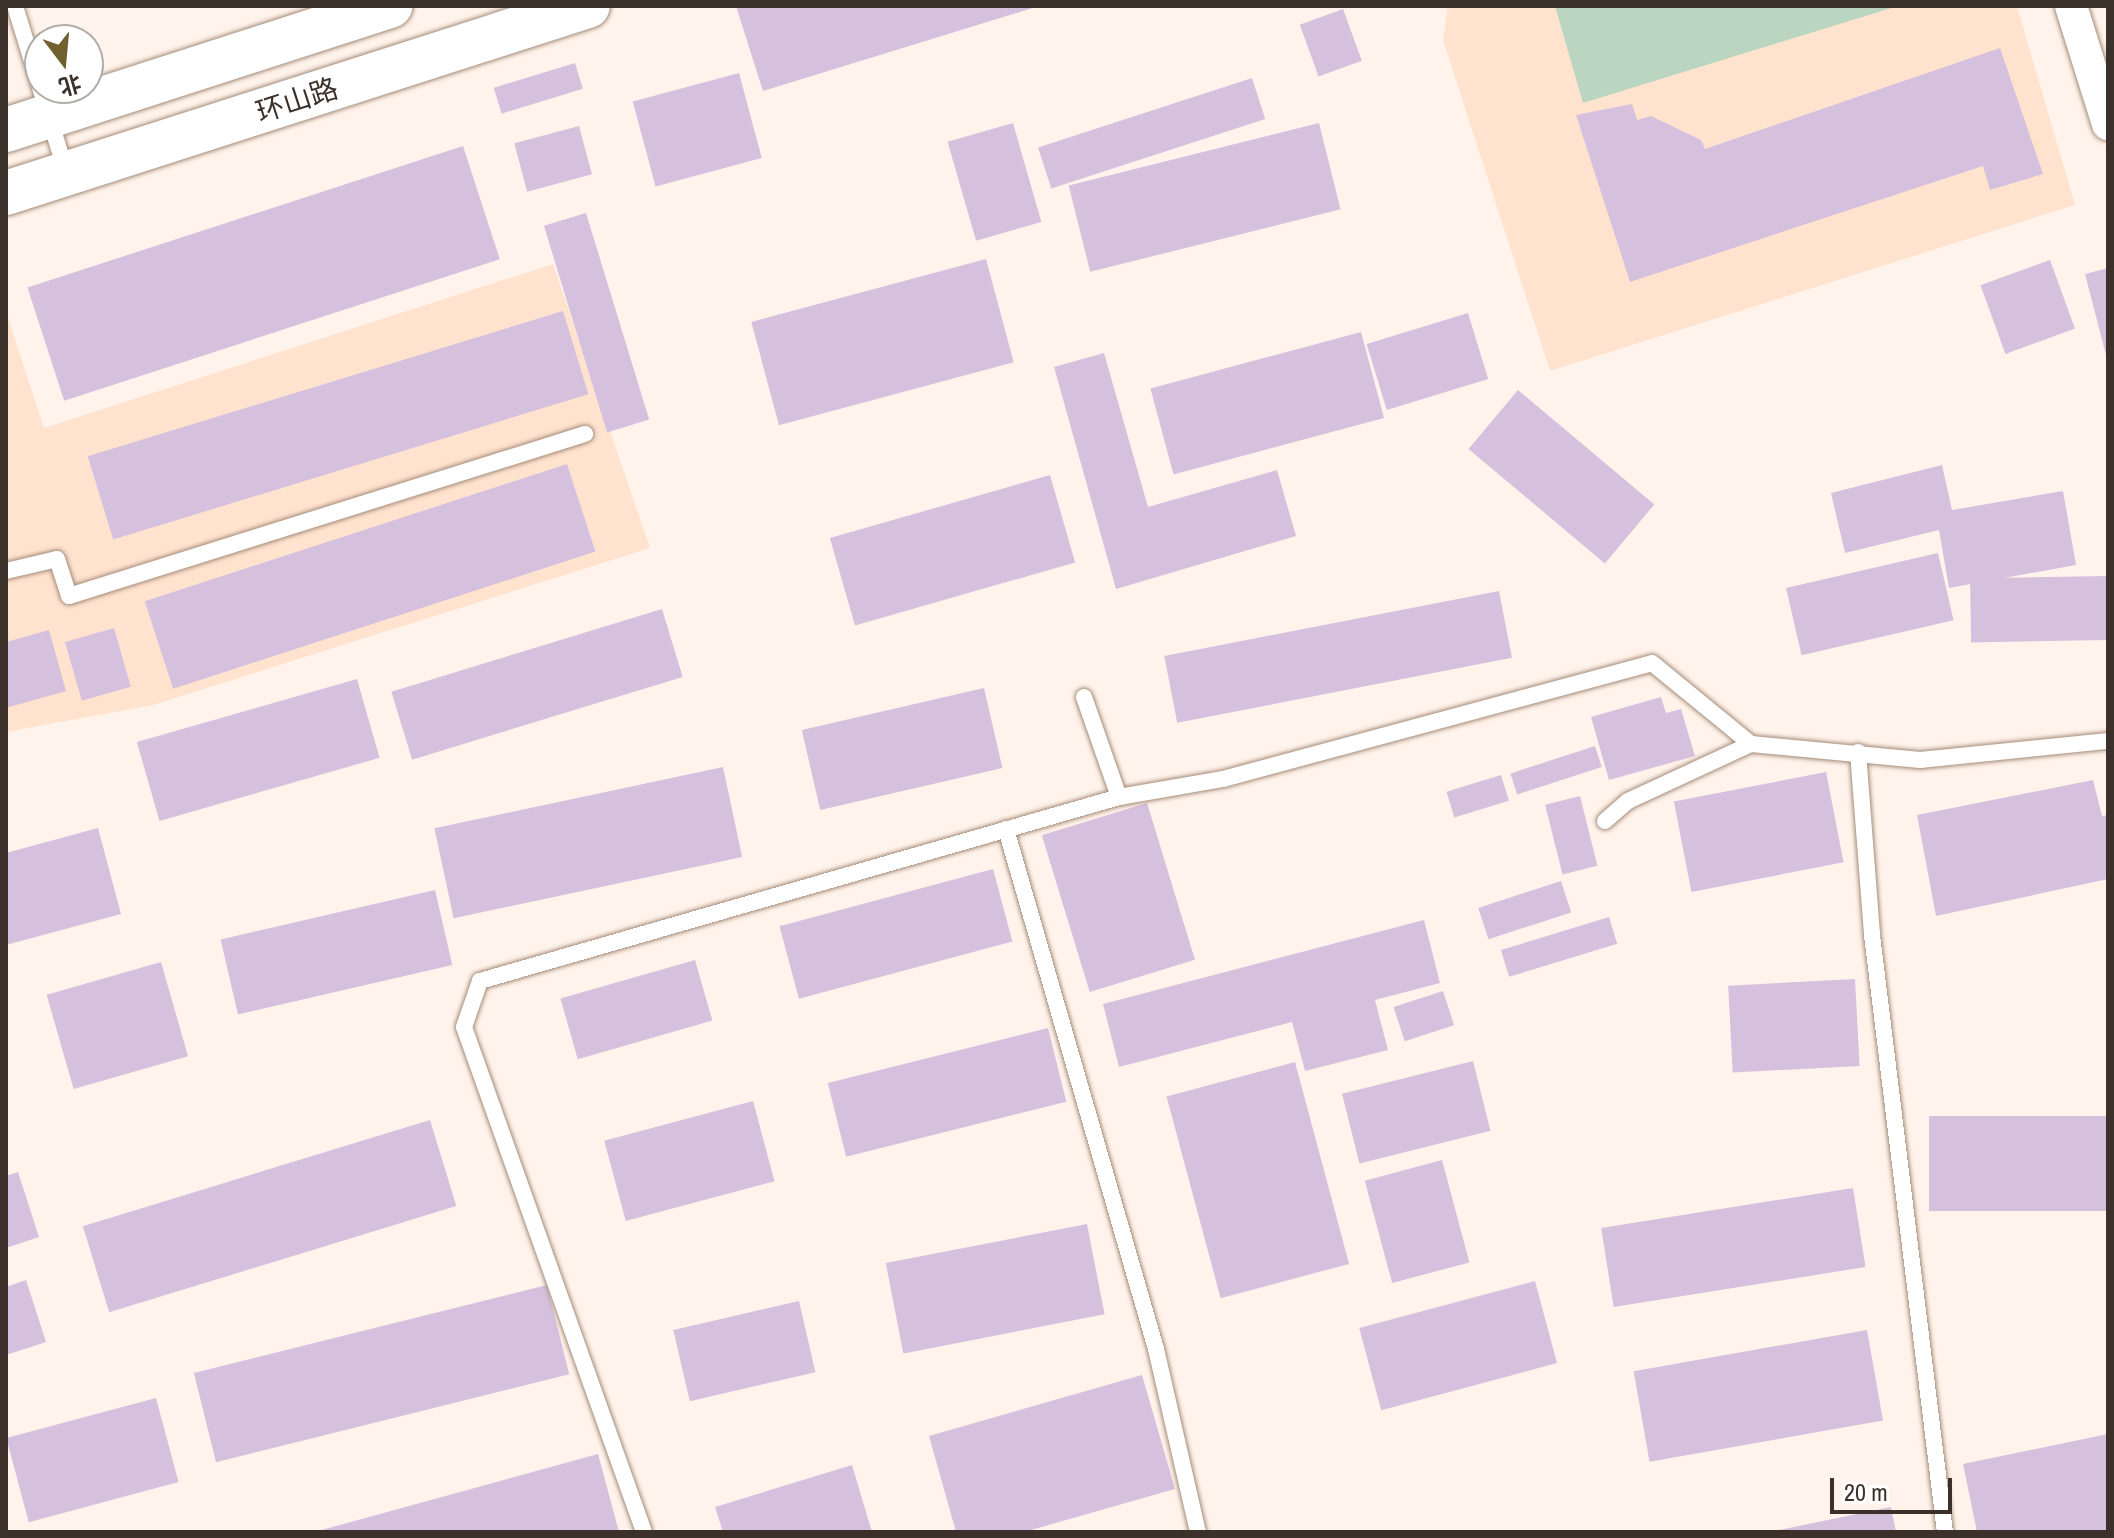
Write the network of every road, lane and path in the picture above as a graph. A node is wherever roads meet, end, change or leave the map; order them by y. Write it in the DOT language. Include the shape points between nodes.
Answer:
graph roads {
  1 [pos="15,6"];
  2 [pos="390,6"];
  3 [pos="588,6"];
  4 [pos="2071,6"];
  5 [pos="48,116"];
  6 [pos="2108,124"];
  7 [pos="6,130"];
  8 [pos="66,174"];
  9 [pos="6,193"];
  10 [pos="585,434"];
  11 [pos="6,571"];
  12 [pos="1084,697"];
  13 [pos="2108,741"];
  14 [pos="1751,744"];
  15 [pos="1858,752"];
  16 [pos="1119,797"];
  17 [pos="1605,821"];
  18 [pos="1006,829"];
  19 [pos="644,1532"];
  20 [pos="1198,1532"];
  21 [pos="1945,1532"];
  1 -- 5 [label="lane"];
  2 -- 5 [label="main road"];
  3 -- 8 [label="main road, 环山路"];
  4 -- 6 [label="street"];
  5 -- 7 [label="main road"];
  5 -- 8 [label="lane"];
  8 -- 9 [label="main road, 环山路"];
  10 -- 11 [label="lane" via="69,596 57,559"];
  12 -- 16 [label="lane"];
  13 -- 15 [label="lane" via="1920,760"];
  14 -- 15 [label="lane"];
  14 -- 16 [label="lane" via="1652,663 1223,779"];
  14 -- 17 [label="lane" via="1628,801"];
  15 -- 21 [label="lane" via="1872,935"];
  16 -- 18 [label="lane"];
  18 -- 19 [label="lane" via="480,981 464,1027"];
  18 -- 20 [label="lane" via="1156,1349"];
}
